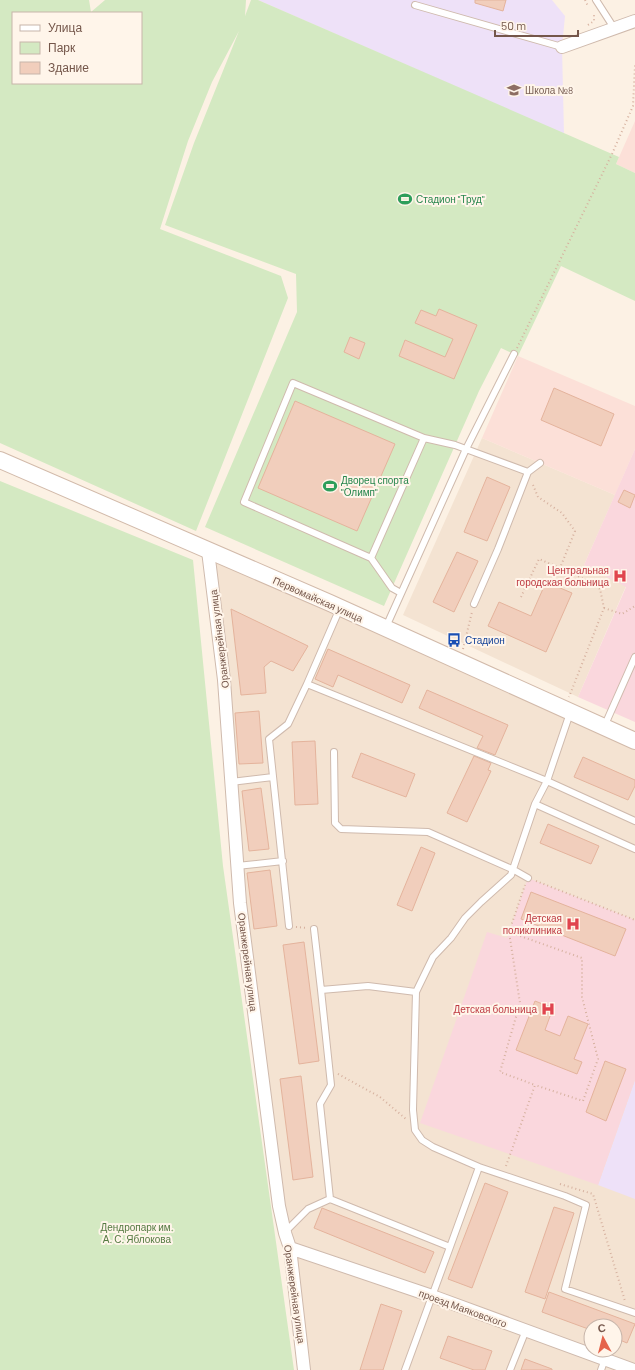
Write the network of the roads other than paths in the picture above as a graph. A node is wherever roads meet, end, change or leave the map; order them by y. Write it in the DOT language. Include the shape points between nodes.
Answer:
graph roads {
  1 [pos="596,0"];
  2 [pos="415,5"];
  3 [pos="635,21"];
  4 [pos="614,28"];
  5 [pos="562,47"];
  6 [pos="514,354"];
  7 [pos="424,438"];
  8 [pos="466,450"];
  9 [pos="0,460"];
  10 [pos="540,463"];
  11 [pos="528,472"];
  12 [pos="208,551"];
  13 [pos="371,558"];
  14 [pos="401,593"];
  15 [pos="474,604"];
  16 [pos="340,608"];
  17 [pos="385,628"];
  18 [pos="635,657"];
  19 [pos="307,684"];
  20 [pos="570,704"];
  21 [pos="604,727"];
  22 [pos="635,740"];
  23 [pos="334,752"];
  24 [pos="273,776"];
  25 [pos="547,781"];
  26 [pos="231,782"];
  27 [pos="535,804"];
  28 [pos="635,821"];
  29 [pos="635,849"];
  30 [pos="283,861"];
  31 [pos="238,866"];
  32 [pos="514,870"];
  33 [pos="528,878"];
  34 [pos="289,926"];
  35 [pos="314,930"];
  36 [pos="321,990"];
  37 [pos="416,992"];
  38 [pos="479,1167"];
  39 [pos="330,1199"];
  40 [pos="285,1233"];
  41 [pos="450,1247"];
  42 [pos="290,1248"];
  43 [pos="432,1296"];
  44 [pos="635,1313"];
  45 [pos="526,1330"];
  46 [pos="603,1364"];
  47 [pos="304,1370"];
  48 [pos="405,1370"];
  49 [pos="510,1370"];
  50 [pos="634,1370"];
  1 -- 4 [label="lane"];
  2 -- 5 [label="lane"];
  3 -- 4 [label="street"];
  4 -- 5 [label="street"];
  6 -- 8 [label="lane"];
  7 -- 8 [label="lane"];
  7 -- 13 [label="lane"];
  7 -- 13 [label="lane" via="293,383 244,502"];
  8 -- 11 [label="lane"];
  8 -- 14 [label="lane"];
  9 -- 12 [label="main road, Первомайская улица"];
  10 -- 11 [label="lane"];
  11 -- 15 [label="lane"];
  12 -- 16 [label="main road, Первомайская улица"];
  12 -- 26 [label="street, Оранжерейная улица" via="224,680"];
  13 -- 14 [label="lane" via="392,588"];
  14 -- 17 [label="lane"];
  16 -- 17 [label="main road, Первомайская улица"];
  16 -- 19 [label="lane"];
  17 -- 20 [label="main road, Первомайская улица" via="466,665"];
  18 -- 21 [label="lane"];
  19 -- 24 [label="lane" via="288,724 269,739"];
  19 -- 25 [label="lane"];
  20 -- 21 [label="main road, Первомайская улица"];
  20 -- 25 [label="lane"];
  21 -- 22 [label="main road, Первомайская улица"];
  23 -- 32 [label="lane" via="335,823 342,829 428,832"];
  24 -- 26 [label="lane"];
  24 -- 30 [label="lane"];
  25 -- 27 [label="lane"];
  25 -- 28 [label="lane"];
  26 -- 31 [label="street, Оранжерейная улица"];
  27 -- 29 [label="lane"];
  27 -- 32 [label="lane"];
  30 -- 31 [label="lane"];
  30 -- 34 [label="lane"];
  31 -- 40 [label="street, Оранжерейная улица" via="240,903 279,1206"];
  32 -- 33 [label="lane"];
  32 -- 37 [label="lane" via="470,912 452,938 433,957"];
  35 -- 36 [label="lane"];
  36 -- 37 [label="lane" via="368,986"];
  36 -- 39 [label="lane" via="331,1085 320,1104"];
  37 -- 38 [label="lane" via="413,1110 415,1130 422,1140 433,1147"];
  38 -- 41 [label="lane"];
  38 -- 44 [label="lane" via="586,1205 565,1289"];
  39 -- 40 [label="lane" via="308,1209"];
  39 -- 41 [label="lane"];
  40 -- 42 [label="street, Оранжерейная улица"];
  41 -- 43 [label="lane"];
  42 -- 43 [label="street, проезд Маяковского"];
  42 -- 47 [label="street, Оранжерейная улица"];
  43 -- 45 [label="street, проезд Маяковского"];
  43 -- 48 [label="lane"];
  45 -- 46 [label="street, проезд Маяковского"];
  45 -- 49 [label="lane"];
  46 -- 50 [label="street, проезд Маяковского"];
}
